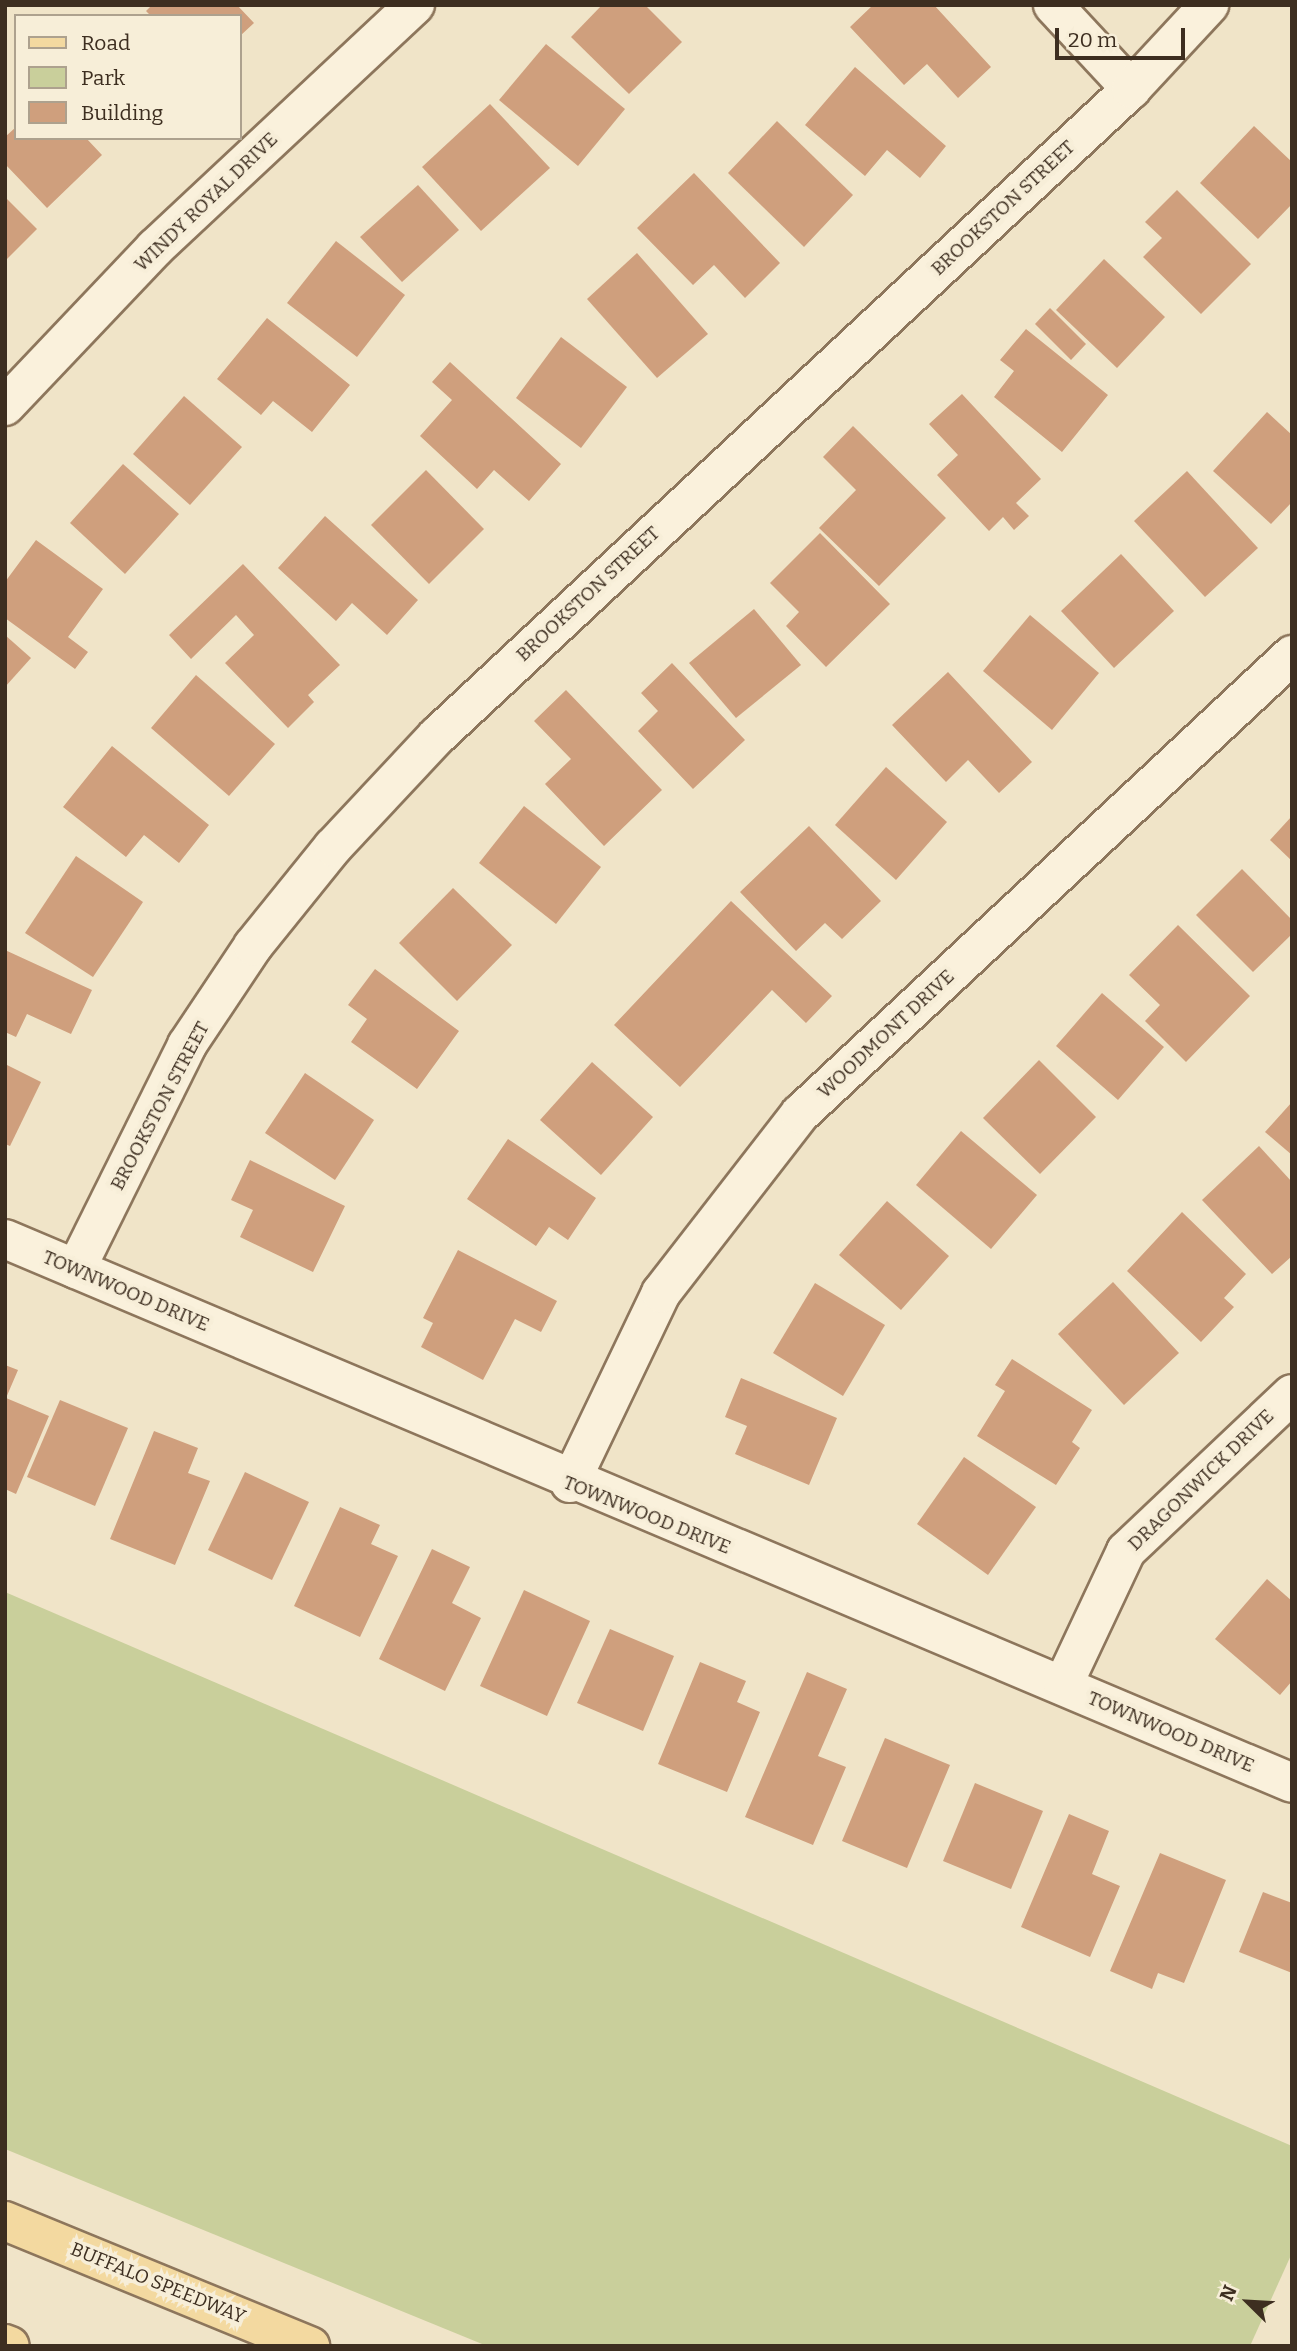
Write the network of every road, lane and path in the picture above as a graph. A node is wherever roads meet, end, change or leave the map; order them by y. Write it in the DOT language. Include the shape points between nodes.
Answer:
graph roads {
  1 [pos="415,5"];
  2 [pos="1053,5"];
  3 [pos="1209,5"];
  4 [pos="1131,89"];
  5 [pos="5,406"];
  6 [pos="1292,655"];
  7 [pos="5,1239"];
  8 [pos="76,1269"];
  9 [pos="1292,1394"];
  10 [pos="570,1483"];
  11 [pos="1063,1685"];
  12 [pos="1292,1783"];
  13 [pos="5,2221"];
  14 [pos="286,2341"];
  1 -- 5 [label="street, WINDY ROYAL DRIVE" via="155,248"];
  2 -- 4 [label="street"];
  3 -- 4 [label="street, BROOKSTON STREET"];
  4 -- 8 [label="street, BROOKSTON STREET" via="437,736 334,847 253,946 187,1045"];
  6 -- 10 [label="street, WOODMONT DRIVE" via="800,1114 661,1293"];
  7 -- 8 [label="street, TOWNWOOD DRIVE"];
  8 -- 10 [label="street, TOWNWOOD DRIVE"];
  9 -- 11 [label="street, DRAGONWICK DRIVE" via="1126,1551"];
  10 -- 11 [label="street, TOWNWOOD DRIVE"];
  11 -- 12 [label="street, TOWNWOOD DRIVE"];
  13 -- 14 [label="main road, BUFFALO SPEEDWAY"];
}
